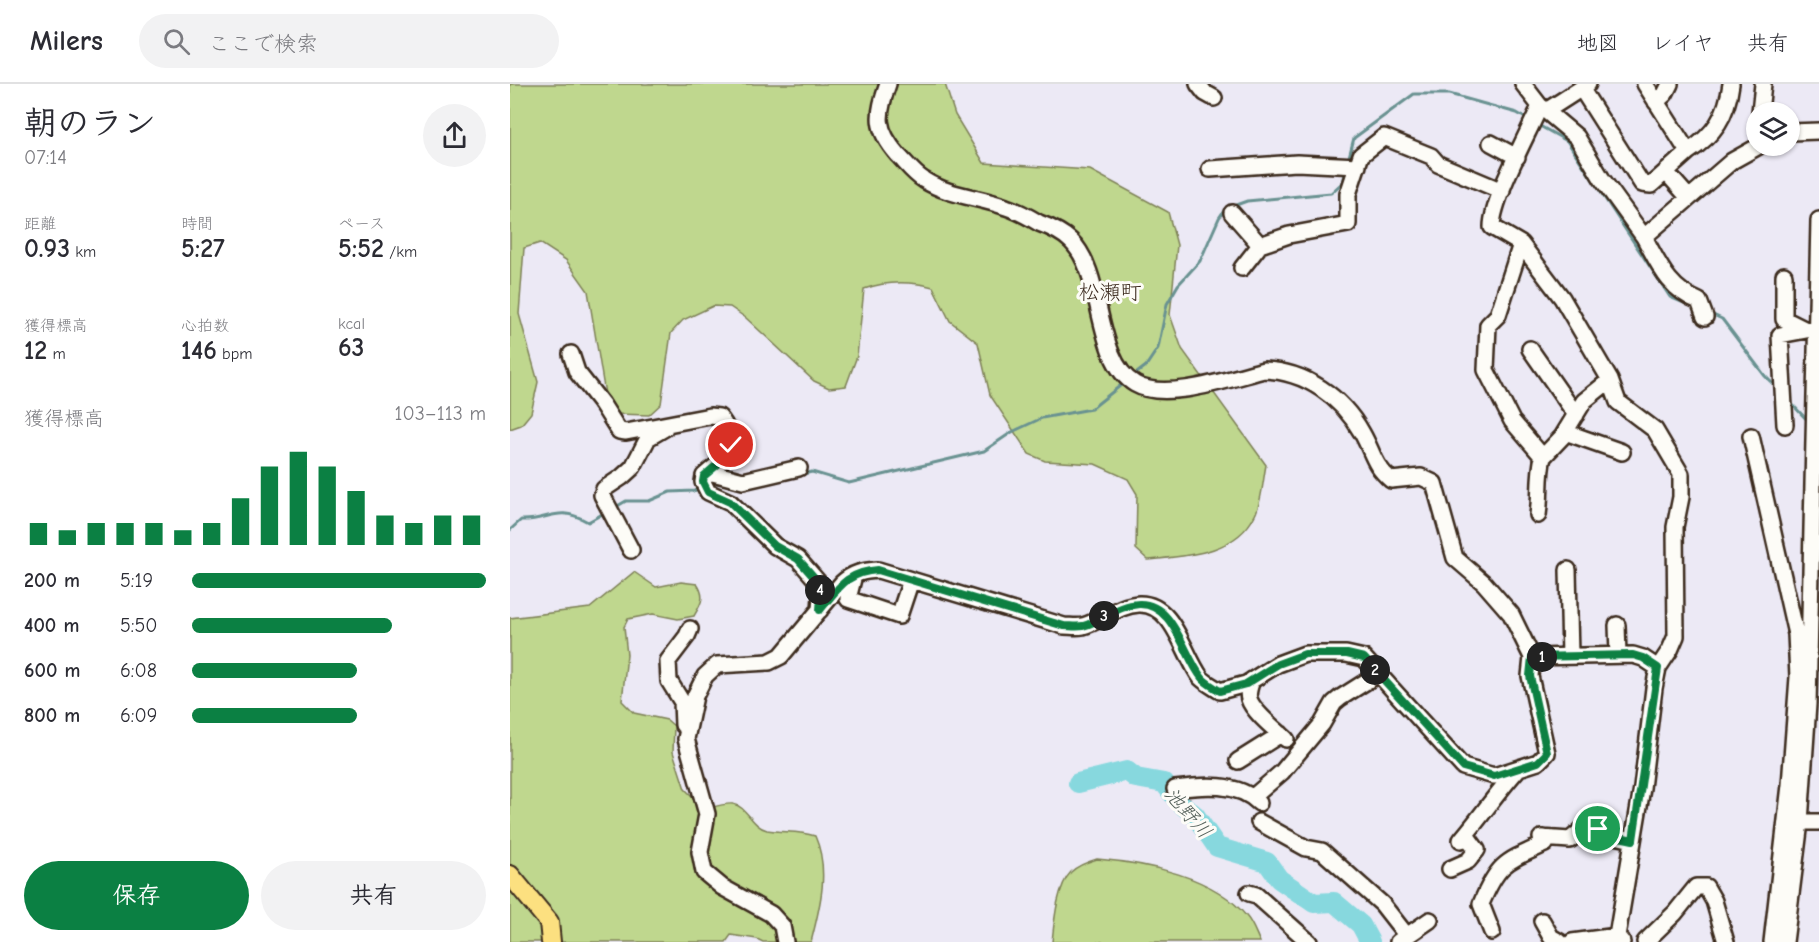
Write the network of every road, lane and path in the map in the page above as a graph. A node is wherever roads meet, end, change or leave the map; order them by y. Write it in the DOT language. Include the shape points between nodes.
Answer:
graph roads {
  1 [pos="888,84"];
  2 [pos="1198,84"];
  3 [pos="1522,84"];
  4 [pos="1645,84"];
  5 [pos="1670,84"];
  6 [pos="1731,84"];
  7 [pos="1763,84"];
  8 [pos="1585,86"];
  9 [pos="1214,98"];
  10 [pos="1656,102"];
  11 [pos="1761,102"];
  12 [pos="1543,108"];
  13 [pos="1819,131"];
  14 [pos="1800,132"];
  15 [pos="1491,143"];
  16 [pos="1746,151"];
  17 [pos="1688,152"];
  18 [pos="1517,157"];
  19 [pos="1358,166"];
  20 [pos="1210,169"];
  21 [pos="1666,172"];
  22 [pos="1502,191"];
  23 [pos="1689,198"];
  24 [pos="1232,213"];
  25 [pos="1819,220"];
  26 [pos="1644,237"];
  27 [pos="1521,244"];
  28 [pos="1260,245"];
  29 [pos="1242,268"];
  30 [pos="1784,274"];
  31 [pos="1699,315"];
  32 [pos="1815,330"];
  33 [pos="1530,350"];
  34 [pos="571,354"];
  35 [pos="1818,375"];
  36 [pos="1611,380"];
  37 [pos="1576,415"];
  38 [pos="675,423"];
  39 [pos="1785,425"];
  40 [pos="1565,432"];
  41 [pos="1751,436"];
  42 [pos="1622,452"];
  43 [pos="1543,457"];
  44 [pos="799,468"];
  45 [pos="707,482"];
  46 [pos="1538,515"];
  47 [pos="1816,530"];
  48 [pos="632,550"];
  49 [pos="1568,570"];
  50 [pos="854,575"];
  51 [pos="911,580"];
  52 [pos="820,610"];
  53 [pos="1617,625"];
  54 [pos="690,629"];
  55 [pos="1570,656"];
  56 [pos="1618,656"];
  57 [pos="1532,657"];
  58 [pos="1658,668"];
  59 [pos="1378,674"];
  60 [pos="1252,680"];
  61 [pos="1814,691"];
  62 [pos="686,740"];
  63 [pos="1238,760"];
  64 [pos="1519,768"];
  65 [pos="1175,789"];
  66 [pos="1259,822"];
  67 [pos="1800,822"];
  68 [pos="1819,822"];
  69 [pos="1633,840"];
  70 [pos="1450,869"];
  71 [pos="510,876"];
  72 [pos="1249,893"];
  73 [pos="1430,920"];
  74 [pos="1542,921"];
  75 [pos="1664,923"];
  76 [pos="1492,932"];
  77 [pos="1403,939"];
  78 [pos="1620,939"];
  79 [pos="551,942"];
  80 [pos="785,942"];
  81 [pos="1309,942"];
  82 [pos="1559,942"];
  83 [pos="1572,942"];
  84 [pos="1645,942"];
  85 [pos="1657,942"];
  86 [pos="1726,942"];
  87 [pos="1772,942"];
  88 [pos="1785,942"];
  1 -- 57 [label="street" via="879,118 882,132 923,180 1006,207 1071,241 1087,270 1108,346 1127,378 1137,385 1179,391 1264,370 1299,377 1326,390 1348,411 1379,470 1391,480 1420,477 1434,483 1455,558 1485,583 1511,615"];
  2 -- 9 [label="street"];
  3 -- 12 [label="street"];
  4 -- 10 [label="street"];
  5 -- 10 [label="street"];
  6 -- 17 [label="street" via="1716,128"];
  7 -- 11 [label="street"];
  8 -- 12 [label="street"];
  8 -- 21 [label="street" via="1642,184 1651,185"];
  10 -- 17 [label="street"];
  12 -- 18 [label="street"];
  12 -- 26 [label="street" via="1578,138"];
  13 -- 14 [label="street"];
  15 -- 18 [label="street"];
  16 -- 23 [label="street"];
  17 -- 21 [label="street"];
  18 -- 22 [label="street"];
  19 -- 20 [label="street" via="1297,164"];
  19 -- 22 [label="street" via="1361,155 1384,137"];
  19 -- 28 [label="street" via="1348,194 1348,224"];
  21 -- 23 [label="street"];
  22 -- 27 [label="street" via="1492,226"];
  23 -- 26 [label="street"];
  24 -- 28 [label="street"];
  25 -- 32 [label="street"];
  26 -- 31 [label="street" via="1669,281 1685,296 1699,301"];
  27 -- 36 [label="street" via="1562,298"];
  27 -- 43 [label="street" via="1498,315 1488,325 1486,370 1512,421"];
  28 -- 29 [label="street"];
  30 -- 32 [label="street" via="1784,319"];
  32 -- 35 [label="street"];
  32 -- 39 [label="street" via="1780,335"];
  33 -- 37 [label="street"];
  34 -- 38 [label="street" via="577,372 619,431"];
  35 -- 47 [label="street"];
  36 -- 37 [label="street" via="1584,401"];
  36 -- 58 [label="street" via="1618,402 1654,430 1681,474 1682,497 1676,527 1676,636"];
  37 -- 40 [label="street"];
  38 -- 45 [label="street" via="710,416 719,417 726,424 731,453"];
  38 -- 48 [label="street" via="648,438 633,467 604,489 602,495"];
  40 -- 42 [label="street"];
  40 -- 43 [label="street"];
  41 -- 87 [label="street" via="1796,634 1798,677"];
  43 -- 46 [label="street"];
  44 -- 45 [label="street" via="743,481"];
  45 -- 52 [label="street" via="775,546 798,559 819,583"];
  47 -- 61 [label="street"];
  49 -- 55 [label="street"];
  50 -- 51 [label="street" via="878,570"];
  50 -- 51 [label="street" via="848,599 899,616"];
  50 -- 52 [label="street" via="842,583"];
  51 -- 60 [label="street" via="1064,626 1082,626 1128,605 1157,608 1168,617 1203,680 1220,691"];
  52 -- 62 [label="street" via="781,656 769,662 717,665 705,676"];
  53 -- 56 [label="street"];
  54 -- 62 [label="street" via="668,661 669,681 682,702"];
  55 -- 56 [label="street"];
  55 -- 57 [label="street"];
  56 -- 58 [label="street" via="1643,658"];
  57 -- 64 [label="street" via="1530,676 1547,753 1538,762"];
  58 -- 69 [label="street"];
  59 -- 60 [label="street" via="1364,658 1305,654"];
  59 -- 64 [label="street" via="1463,767 1494,776"];
  59 -- 65 [label="street" via="1334,703 1322,724 1256,800 1240,790 1207,785"];
  60 -- 63 [label="street" via="1249,700 1284,737"];
  61 -- 67 [label="street"];
  62 -- 80 [label="street" via="707,814 700,852 704,872 722,887 771,914 782,926"];
  64 -- 70 [label="street" via="1463,838 1477,850 1468,861"];
  66 -- 77 [label="street" via="1306,848 1322,851 1382,904"];
  67 -- 68 [label="street"];
  67 -- 88 [label="street"];
  69 -- 76 [label="street" via="1584,828 1570,840 1549,836 1545,844 1508,861 1491,880 1481,904"];
  69 -- 78 [label="street"];
  71 -- 79 [label="main road" via="549,922"];
  72 -- 81 [label="street"];
  73 -- 77 [label="street"];
  74 -- 82 [label="street" via="1551,937"];
  75 -- 84 [label="street"];
  75 -- 85 [label="street" via="1668,928"];
  75 -- 86 [label="street" via="1696,886 1706,887"];
  78 -- 83 [label="street"];
}
